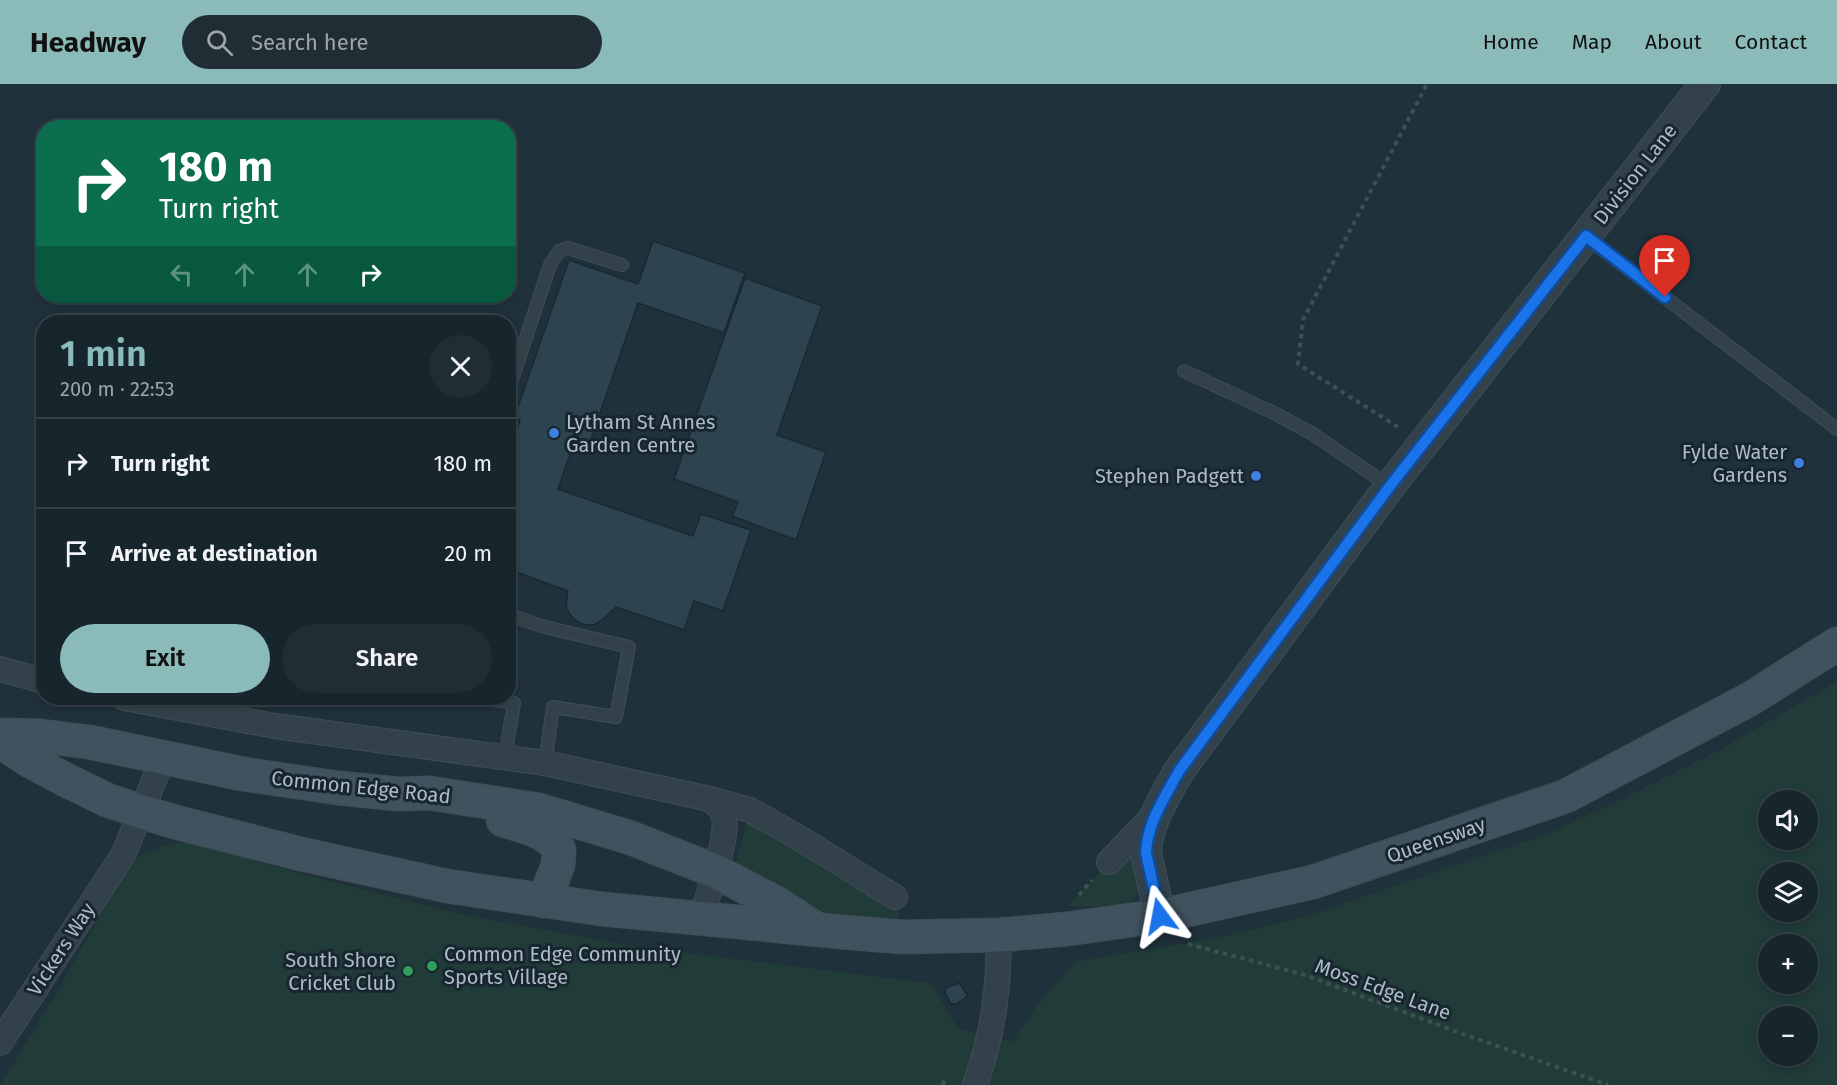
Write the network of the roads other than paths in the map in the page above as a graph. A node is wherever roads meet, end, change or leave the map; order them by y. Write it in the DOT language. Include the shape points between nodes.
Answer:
graph roads {
  1 [pos="1705,84"];
  2 [pos="1586,236"];
  3 [pos="622,265"];
  4 [pos="516,368"];
  5 [pos="1184,371"];
  6 [pos="1837,429"];
  7 [pos="1390,486"];
  8 [pos="516,617"];
  9 [pos="1837,644"];
  10 [pos="0,669"];
  11 [pos="36,679"];
  12 [pos="162,705"];
  13 [pos="514,705"];
  14 [pos="0,735"];
  15 [pos="0,741"];
  16 [pos="505,756"];
  17 [pos="163,759"];
  18 [pos="545,763"];
  19 [pos="399,794"];
  20 [pos="710,799"];
  21 [pos="107,800"];
  22 [pos="142,812"];
  23 [pos="1157,812"];
  24 [pos="175,822"];
  25 [pos="123,855"];
  26 [pos="1109,862"];
  27 [pos="715,871"];
  28 [pos="895,897"];
  29 [pos="544,901"];
  30 [pos="1160,916"];
  31 [pos="702,918"];
  32 [pos="817,930"];
  33 [pos="999,935"];
  34 [pos="0,1042"];
  35 [pos="975,1085"];
  1 -- 2 [label="street, Division Lane"];
  2 -- 6 [label="lane"];
  2 -- 7 [label="street, Division Lane"];
  3 -- 4 [label="lane" via="568,248 559,251 550,265"];
  5 -- 7 [label="lane" via="1304,429"];
  7 -- 23 [label="street, Division Lane" via="1179,771"];
  8 -- 18 [label="lane" via="629,647 616,717 553,707"];
  9 -- 30 [label="main road, Queensway" via="1750,699 1566,796 1313,882"];
  10 -- 11 [label="street"];
  12 -- 16 [label="street" via="275,726"];
  13 -- 16 [label="lane"];
  14 -- 17 [label="main road, Common Edge Road" via="89,742"];
  15 -- 21 [label="main road, Common Edge Road" via="30,761"];
  16 -- 18 [label="street"];
  17 -- 19 [label="main road, Common Edge Road" via="243,774"];
  17 -- 22 [label="street, Vickers Way"];
  18 -- 20 [label="street"];
  19 -- 27 [label="main road, Common Edge Road" via="429,793 539,810 631,838"];
  19 -- 29 [label="main road" via="429,807 502,819 550,839 559,850 560,859"];
  20 -- 27 [label="street" via="723,814 724,829"];
  20 -- 28 [label="street" via="750,810"];
  21 -- 22 [label="main road, Common Edge Road"];
  21 -- 25 [label="street" via="118,823"];
  22 -- 24 [label="main road, Common Edge Road"];
  22 -- 25 [label="street, Vickers Way"];
  23 -- 26 [label="street, Division Lane"];
  23 -- 30 [label="street, Division Lane" via="1146,853"];
  24 -- 25 [label="street, Vickers Way" via="149,833"];
  24 -- 29 [label="main road, Common Edge Road" via="447,886"];
  25 -- 34 [label="street, Vickers Way"];
  27 -- 31 [label="street"];
  27 -- 32 [label="main road, Common Edge Road"];
  29 -- 31 [label="main road, Common Edge Road"];
  30 -- 33 [label="main road, Queensway"];
  31 -- 32 [label="main road, Common Edge Road"];
  32 -- 33 [label="main road, Common Edge Road" via="903,937"];
  33 -- 35 [label="street" via="991,1036"];
}
